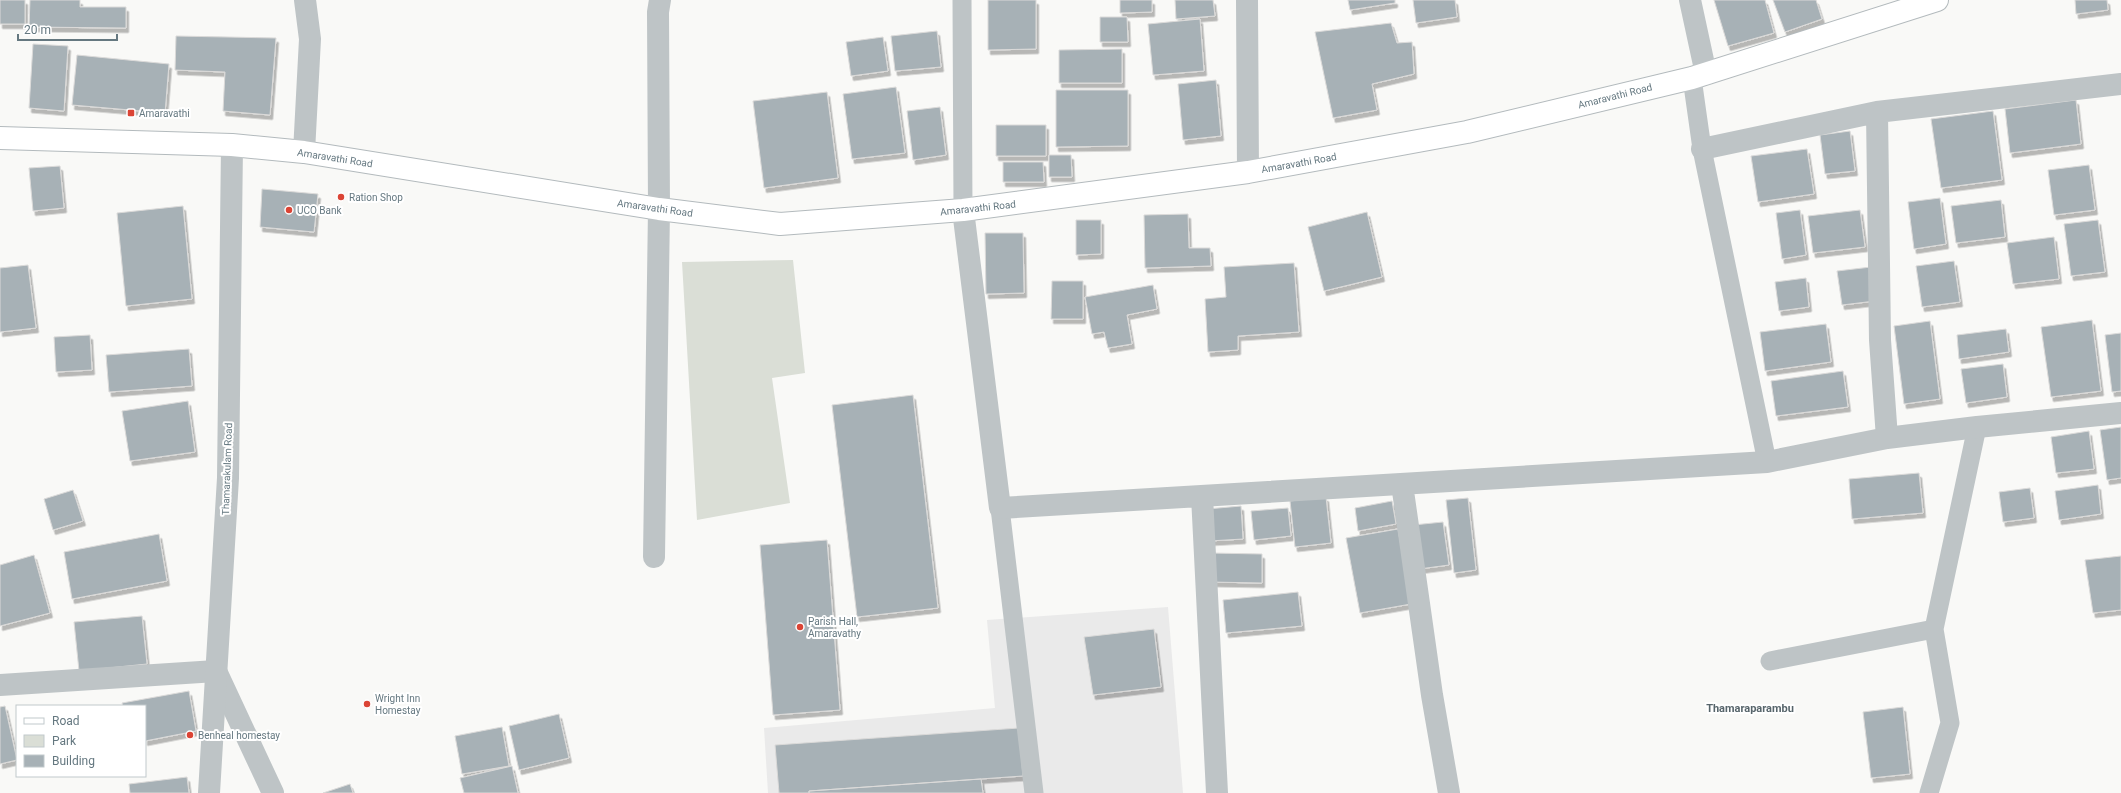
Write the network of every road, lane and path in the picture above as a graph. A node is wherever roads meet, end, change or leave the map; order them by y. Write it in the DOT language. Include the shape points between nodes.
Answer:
graph roads {
  1 [pos="305,0"];
  2 [pos="660,0"];
  3 [pos="962,0"];
  4 [pos="1247,0"];
  5 [pos="1690,0"];
  6 [pos="1938,0"];
  7 [pos="1699,76"];
  8 [pos="2121,84"];
  9 [pos="1877,112"];
  10 [pos="0,138"];
  11 [pos="232,145"];
  12 [pos="1702,149"];
  13 [pos="304,152"];
  14 [pos="1248,172"];
  15 [pos="660,209"];
  16 [pos="963,210"];
  17 [pos="2121,413"];
  18 [pos="1977,427"];
  19 [pos="1886,438"];
  20 [pos="1767,462"];
  21 [pos="1402,484"];
  22 [pos="1202,496"];
  23 [pos="1000,508"];
  24 [pos="654,557"];
  25 [pos="1934,629"];
  26 [pos="1770,661"];
  27 [pos="216,671"];
  28 [pos="0,685"];
  29 [pos="209,793"];
  30 [pos="273,793"];
  31 [pos="1034,793"];
  32 [pos="1217,793"];
  33 [pos="1449,793"];
  34 [pos="1929,793"];
  1 -- 13 [label="street" via="310,39"];
  2 -- 15 [label="street"];
  3 -- 16 [label="lane"];
  4 -- 14 [label="street"];
  5 -- 7 [label="street"];
  6 -- 7 [label="main road, Amaravathi Road"];
  7 -- 12 [label="lane"];
  7 -- 14 [label="main road, Amaravathi Road" via="1467,132"];
  8 -- 9 [label="street"];
  9 -- 12 [label="street"];
  9 -- 19 [label="street" via="1880,340"];
  10 -- 11 [label="main road, Amaravathi Road"];
  11 -- 13 [label="main road, Amaravathi Road"];
  11 -- 27 [label="street, Thamarakulam Road" via="228,478"];
  12 -- 20 [label="lane"];
  13 -- 15 [label="main road, Amaravathi Road"];
  14 -- 16 [label="main road, Amaravathi Road"];
  15 -- 16 [label="main road, Amaravathi Road" via="780,224"];
  15 -- 24 [label="street"];
  16 -- 23 [label="street"];
  17 -- 18 [label="street"];
  18 -- 19 [label="street"];
  18 -- 25 [label="lane"];
  19 -- 20 [label="street"];
  20 -- 21 [label="street"];
  21 -- 22 [label="street"];
  21 -- 33 [label="street" via="1432,695"];
  22 -- 23 [label="street"];
  22 -- 32 [label="street"];
  23 -- 31 [label="lane"];
  25 -- 26 [label="lane"];
  25 -- 34 [label="lane" via="1950,723"];
  27 -- 28 [label="street"];
  27 -- 29 [label="street, Thamarakulam Road"];
  27 -- 30 [label="street"];
}
